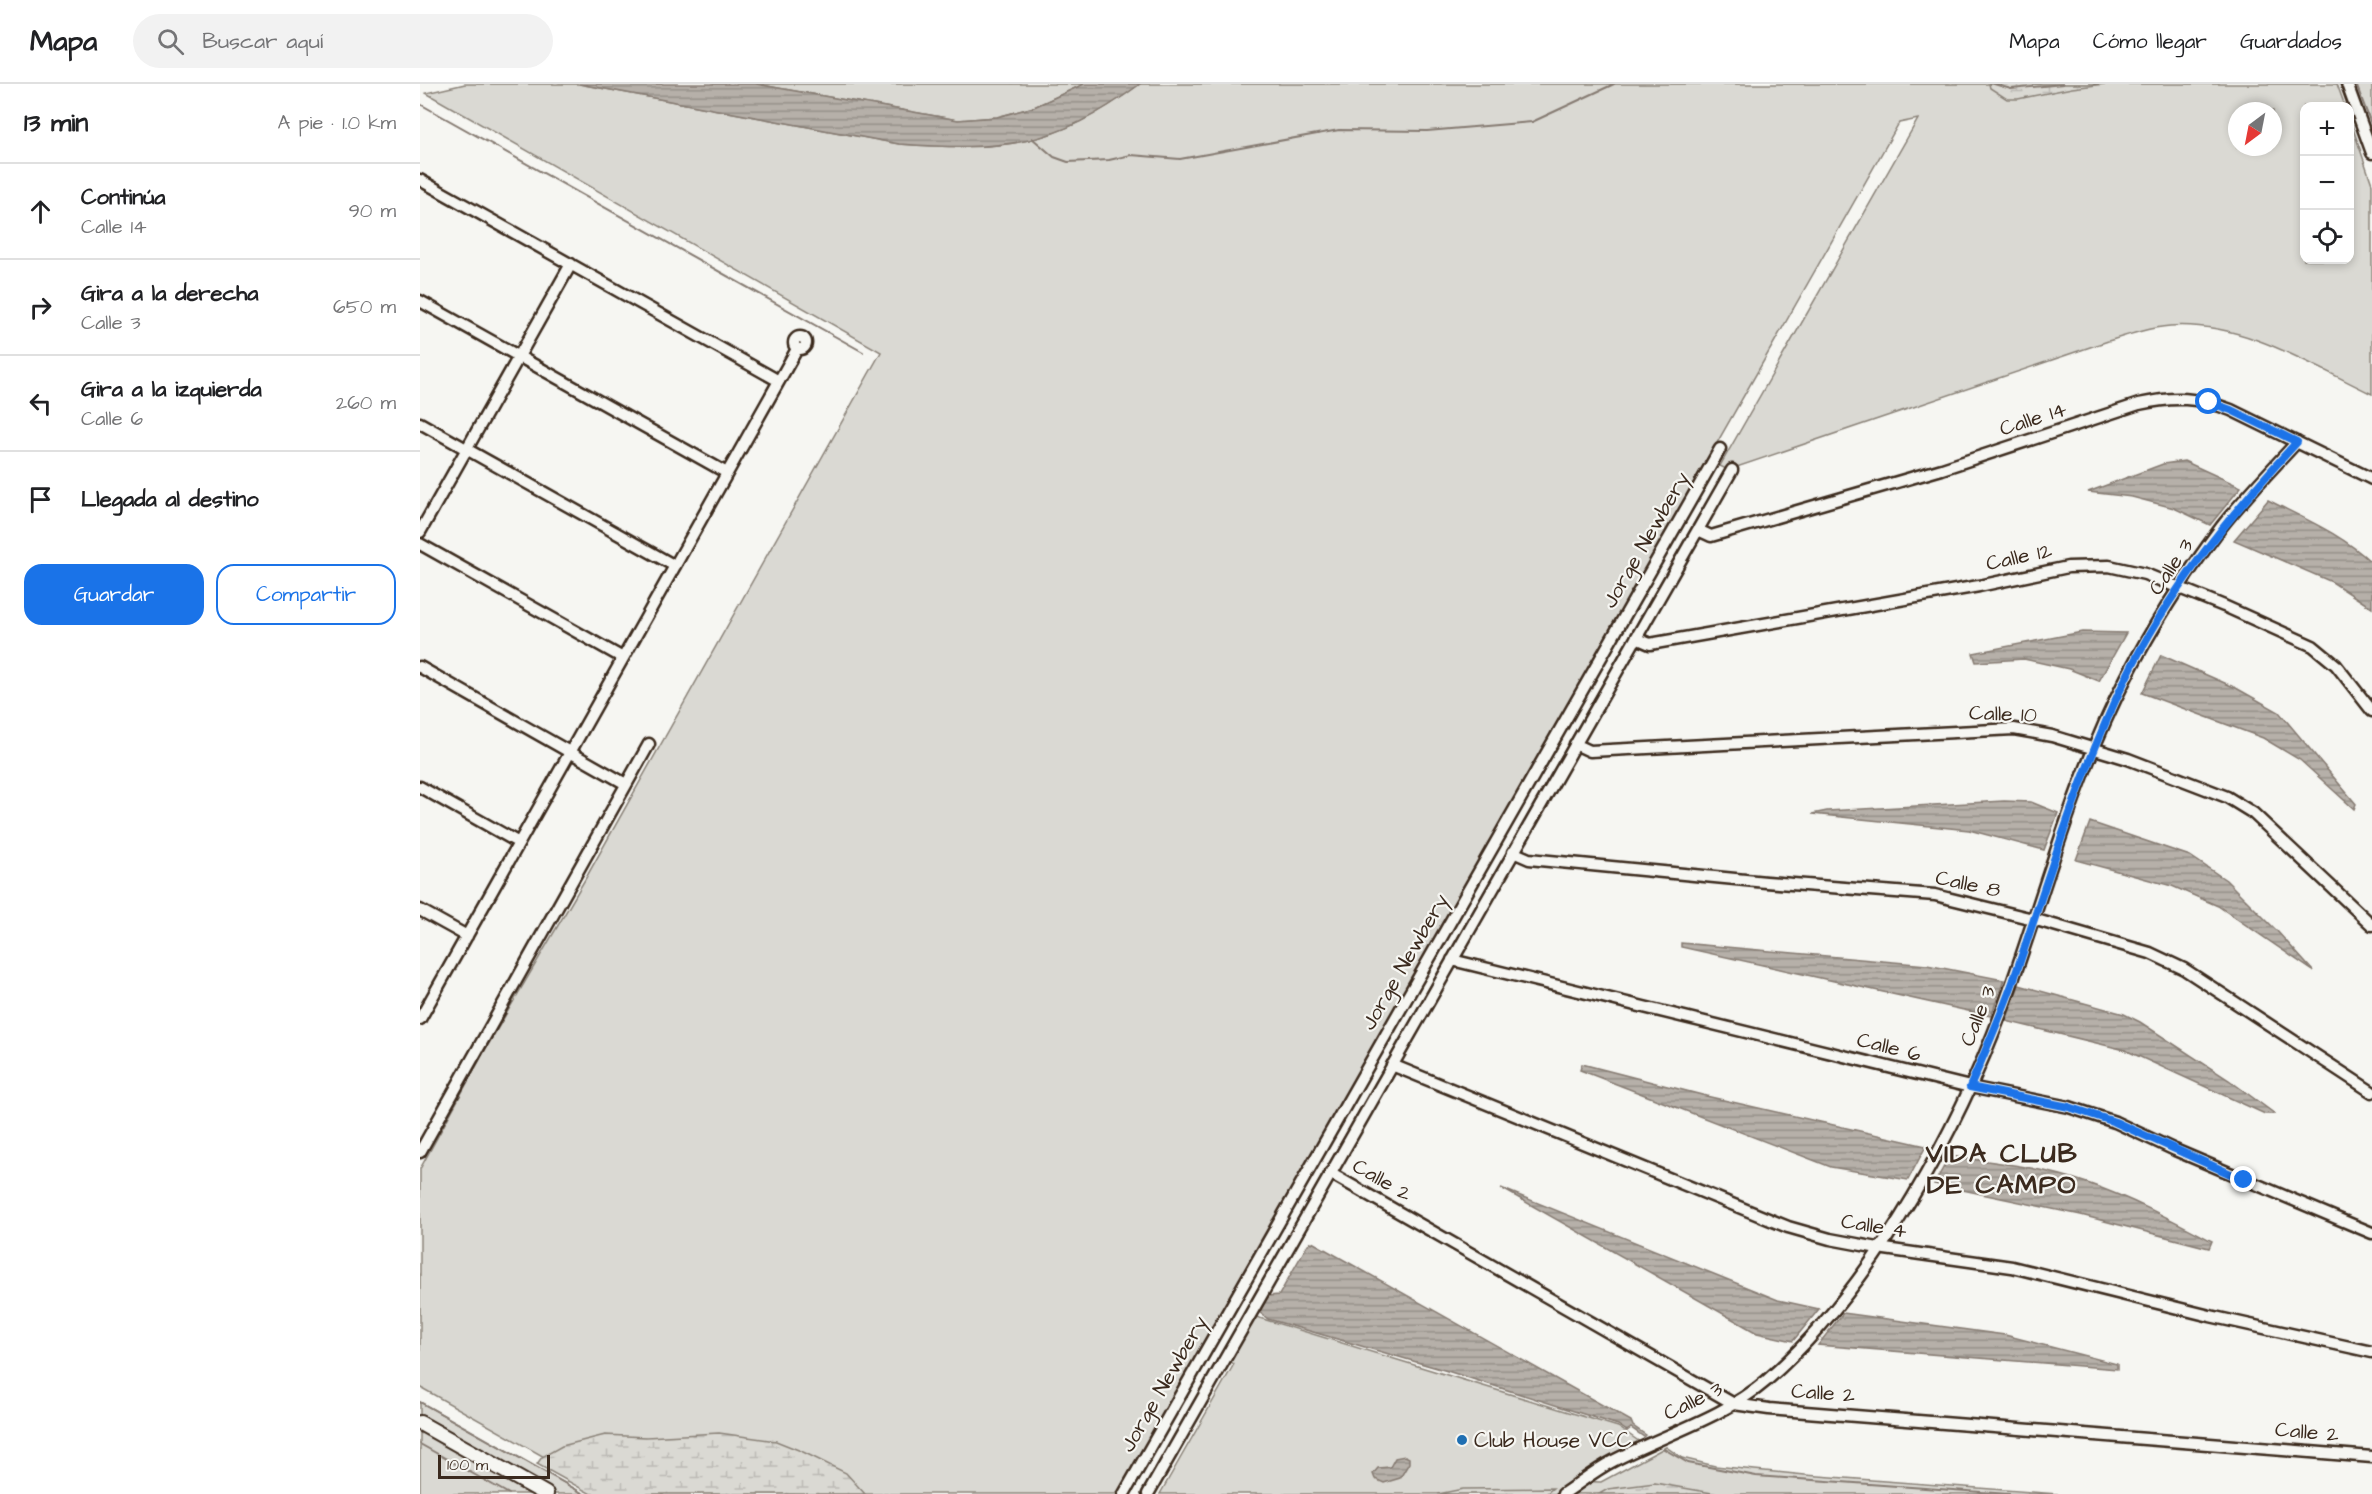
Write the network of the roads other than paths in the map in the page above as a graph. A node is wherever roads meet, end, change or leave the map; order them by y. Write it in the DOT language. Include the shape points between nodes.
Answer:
graph roads {
  1 [pos="2347,84"];
  2 [pos="2372,153"];
  3 [pos="420,180"];
  4 [pos="568,263"];
  5 [pos="420,300"];
  6 [pos="797,349"];
  7 [pos="516,355"];
  8 [pos="779,381"];
  9 [pos="420,423"];
  10 [pos="2297,442"];
  11 [pos="464,448"];
  12 [pos="1720,449"];
  13 [pos="1732,471"];
  14 [pos="727,473"];
  15 [pos="2372,479"];
  16 [pos="420,519"];
  17 [pos="1698,530"];
  18 [pos="420,532"];
  19 [pos="420,544"];
  20 [pos="675,566"];
  21 [pos="2180,588"];
  22 [pos="1636,638"];
  23 [pos="623,658"];
  24 [pos="420,667"];
  25 [pos="2372,711"];
  26 [pos="649,744"];
  27 [pos="1575,744"];
  28 [pos="2094,749"];
  29 [pos="570,752"];
  30 [pos="626,784"];
  31 [pos="420,787"];
  32 [pos="519,843"];
  33 [pos="1513,852"];
  34 [pos="420,910"];
  35 [pos="2032,919"];
  36 [pos="2372,925"];
  37 [pos="467,936"];
  38 [pos="1452,960"];
  39 [pos="420,1019"];
  40 [pos="1392,1065"];
  41 [pos="1970,1087"];
  42 [pos="2372,1092"];
  43 [pos="420,1152"];
  44 [pos="1330,1173"];
  45 [pos="2372,1233"];
  46 [pos="1878,1248"];
  47 [pos="2372,1352"];
  48 [pos="1734,1404"];
  49 [pos="420,1423"];
  50 [pos="2372,1458"];
  51 [pos="523,1481"];
  52 [pos="530,1494"];
  53 [pos="546,1494"];
  54 [pos="1124,1494"];
  55 [pos="1148,1494"];
  56 [pos="1563,1494"];
  1 -- 2 [label="street"];
  3 -- 4 [label="street"];
  4 -- 7 [label="street"];
  4 -- 8 [label="street"];
  5 -- 7 [label="street"];
  6 -- 8 [label="street"];
  7 -- 11 [label="street"];
  7 -- 14 [label="street"];
  8 -- 14 [label="street"];
  9 -- 11 [label="street"];
  10 -- 15 [label="street, Calle 14"];
  10 -- 17 [label="street, Calle 14" via="2209,402 2166,398 1711,536"];
  10 -- 21 [label="street, Calle 3" via="2223,526"];
  11 -- 16 [label="street"];
  11 -- 18 [label="street"];
  11 -- 20 [label="street"];
  12 -- 54 [label="street, Jorge Newbery"];
  13 -- 17 [label="street"];
  14 -- 20 [label="street"];
  17 -- 22 [label="street"];
  19 -- 23 [label="street"];
  20 -- 23 [label="street"];
  21 -- 22 [label="street, Calle 12" via="2145,574 2109,566 2068,567 1650,644"];
  21 -- 25 [label="street, Calle 12" via="2313,646 2336,665"];
  21 -- 28 [label="street, Calle 3" via="2126,678"];
  22 -- 27 [label="street"];
  23 -- 29 [label="street"];
  24 -- 29 [label="street"];
  26 -- 30 [label="street"];
  27 -- 28 [label="street, Calle 10" via="1590,751 2014,729"];
  27 -- 33 [label="street"];
  28 -- 35 [label="street, Calle 3"];
  28 -- 36 [label="street, Calle 10" via="2217,792 2253,813"];
  29 -- 30 [label="street"];
  29 -- 32 [label="street"];
  30 -- 43 [label="street"];
  31 -- 32 [label="street"];
  32 -- 37 [label="street"];
  33 -- 35 [label="street, Calle 8" via="1529,859 1935,895"];
  33 -- 38 [label="street"];
  34 -- 37 [label="street"];
  35 -- 41 [label="street, Calle 3" via="1998,1021"];
  35 -- 42 [label="street, Calle 8" via="2150,953 2184,969"];
  37 -- 39 [label="street"];
  38 -- 40 [label="street"];
  38 -- 41 [label="street, Calle 6"];
  40 -- 44 [label="street"];
  40 -- 46 [label="street, Calle 4" via="1788,1227"];
  41 -- 45 [label="street, Calle 6" via="2069,1107 2115,1122"];
  41 -- 46 [label="street, Calle 3" via="1930,1167"];
  44 -- 48 [label="street, Calle 2"];
  44 -- 55 [label="street"];
  46 -- 47 [label="street, Calle 4" via="2012,1267"];
  46 -- 48 [label="street, Calle 3" via="1831,1312 1800,1346 1765,1381"];
  48 -- 50 [label="street, Calle 2"];
  48 -- 56 [label="street, Calle 3" via="1610,1462"];
  49 -- 51 [label="main road"];
  51 -- 52 [label="main road"];
  51 -- 53 [label="main road"];
}
